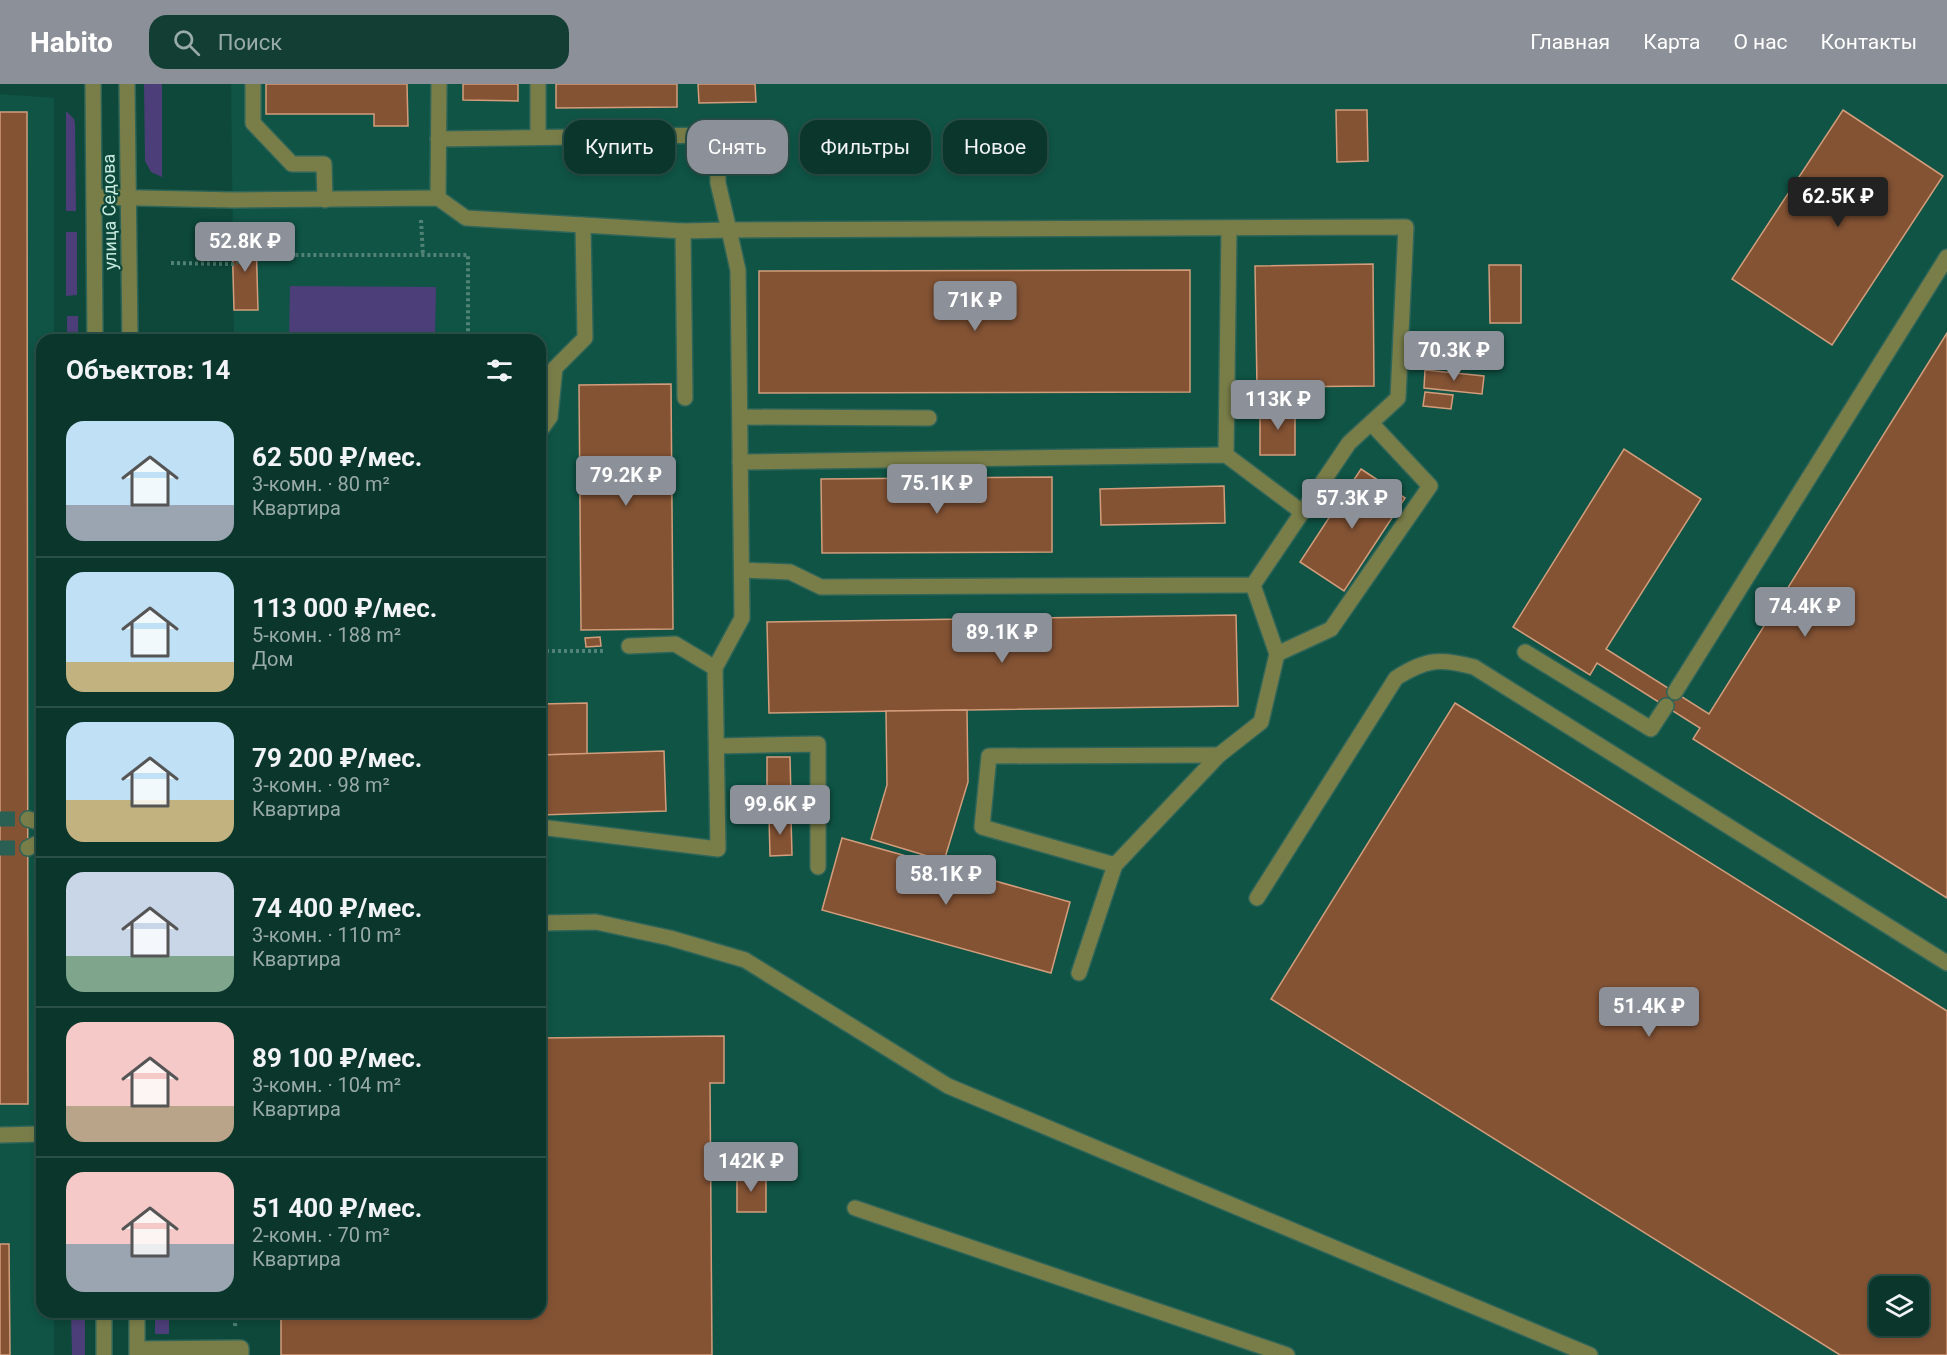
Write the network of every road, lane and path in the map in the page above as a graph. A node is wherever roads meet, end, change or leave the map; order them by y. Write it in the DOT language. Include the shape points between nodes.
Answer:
graph roads {
  1 [pos="93,84"];
  2 [pos="127,84"];
  3 [pos="253,84"];
  4 [pos="439,84"];
  5 [pos="538,84"];
  6 [pos="538,137"];
  7 [pos="438,139"];
  8 [pos="94,197"];
  9 [pos="129,198"];
  10 [pos="438,198"];
  11 [pos="325,200"];
  12 [pos="583,225"];
  13 [pos="1229,228"];
  14 [pos="729,230"];
  15 [pos="683,231"];
  16 [pos="1947,257"];
  17 [pos="171,263"];
  18 [pos="95,334"];
  19 [pos="130,334"];
  20 [pos="468,334"];
  21 [pos="685,398"];
  22 [pos="740,417"];
  23 [pos="929,418"];
  24 [pos="546,423"];
  25 [pos="1371,423"];
  26 [pos="1226,455"];
  27 [pos="740,462"];
  28 [pos="1302,512"];
  29 [pos="742,570"];
  30 [pos="1253,585"];
  31 [pos="629,646"];
  32 [pos="546,651"];
  33 [pos="1525,652"];
  34 [pos="1277,654"];
  35 [pos="715,668"];
  36 [pos="1675,692"];
  37 [pos="1666,706"];
  38 [pos="717,746"];
  39 [pos="1220,755"];
  40 [pos="546,828"];
  41 [pos="1115,866"];
  42 [pos="818,867"];
  43 [pos="1257,898"];
  44 [pos="546,923"];
  45 [pos="1947,963"];
  46 [pos="1080,973"];
  47 [pos="36,1134"];
  48 [pos="0,1135"];
  49 [pos="855,1208"];
  50 [pos="104,1318"];
  51 [pos="137,1318"];
  52 [pos="137,1352"];
  53 [pos="104,1355"];
  54 [pos="241,1355"];
  55 [pos="1287,1355"];
  56 [pos="1590,1355"];
  1 -- 8 [label="street, улица Седова"];
  2 -- 9 [label="street, улица Седова"];
  3 -- 11 [label="street" via="253,123 292,164 324,164"];
  4 -- 7 [label="street"];
  5 -- 6 [label="street"];
  6 -- 7 [label="street"];
  6 -- 14 [label="street" via="717,135 718,183"];
  7 -- 10 [label="street"];
  8 -- 9 [label="street"];
  8 -- 18 [label="street, улица Седова"];
  9 -- 11 [label="street"];
  9 -- 19 [label="street, улица Седова"];
  10 -- 11 [label="street"];
  10 -- 12 [label="street" via="466,218"];
  12 -- 15 [label="street"];
  12 -- 24 [label="street" via="585,338 555,368 550,417"];
  13 -- 14 [label="street"];
  13 -- 25 [label="street" via="1406,227 1398,398"];
  13 -- 26 [label="street"];
  14 -- 15 [label="street"];
  14 -- 22 [label="street" via="738,270"];
  15 -- 21 [label="street"];
  16 -- 36 [label="street"];
  17 -- 20 [label="path" via="233,264 257,255 468,255"];
  22 -- 23 [label="street"];
  22 -- 27 [label="street"];
  25 -- 28 [label="street" via="1349,443"];
  25 -- 34 [label="street" via="1430,486 1331,629"];
  26 -- 27 [label="street"];
  26 -- 28 [label="street"];
  27 -- 29 [label="street"];
  28 -- 30 [label="street"];
  29 -- 30 [label="street" via="790,572 820,587"];
  29 -- 35 [label="street" via="742,618"];
  30 -- 34 [label="street"];
  31 -- 32 [label="path" via="618,651"];
  31 -- 35 [label="street" via="675,644"];
  33 -- 37 [label="street" via="1651,729"];
  34 -- 39 [label="street" via="1261,722"];
  35 -- 38 [label="street"];
  38 -- 40 [label="street" via="718,849"];
  38 -- 42 [label="street" via="818,744"];
  39 -- 41 [label="street"];
  39 -- 41 [label="street" via="989,756 982,827"];
  41 -- 46 [label="street"];
  43 -- 45 [label="street" via="1396,678 1419,663 1446,660 1474,667"];
  44 -- 56 [label="street" via="596,922 745,960 948,1086"];
  47 -- 48 [label="street"];
  49 -- 55 [label="street"];
  50 -- 53 [label="street"];
  51 -- 52 [label="street"];
  52 -- 54 [label="street" via="241,1348"];
}
